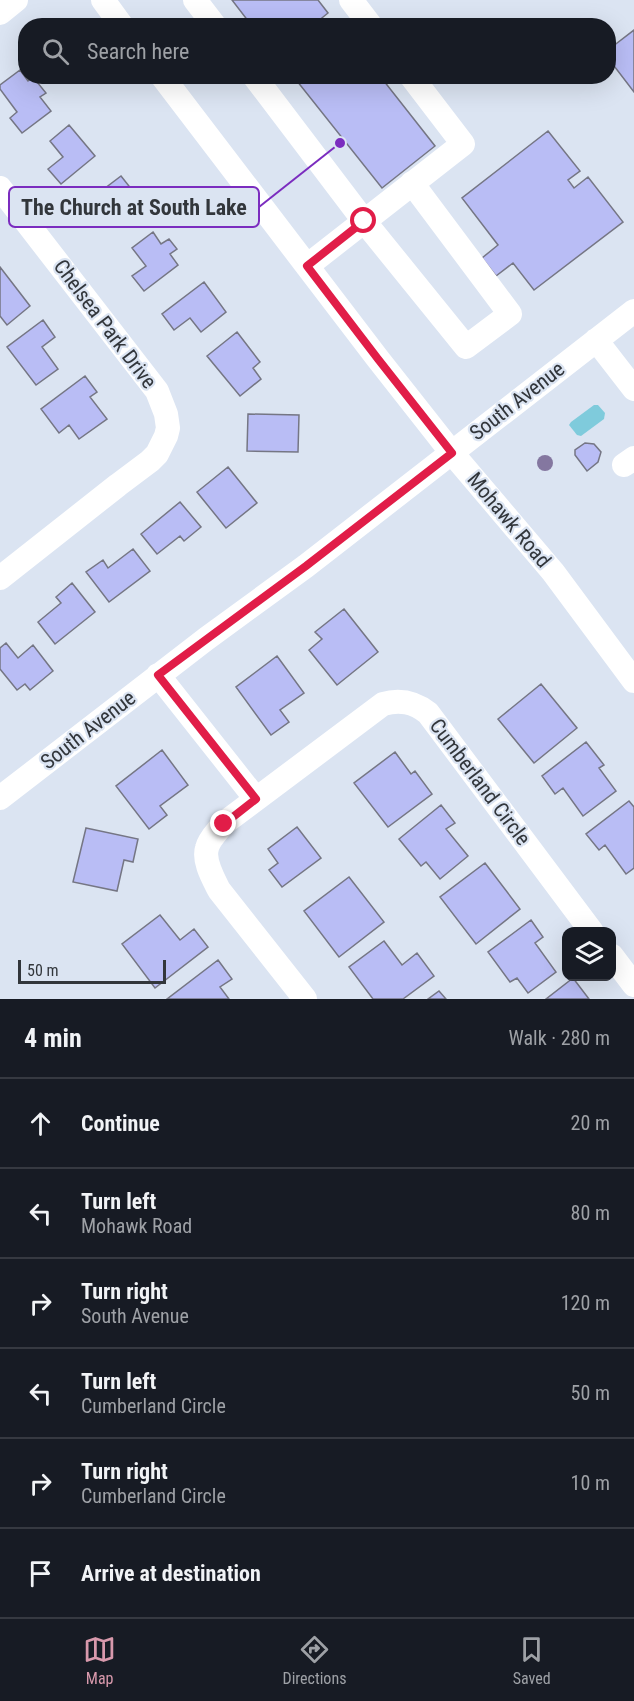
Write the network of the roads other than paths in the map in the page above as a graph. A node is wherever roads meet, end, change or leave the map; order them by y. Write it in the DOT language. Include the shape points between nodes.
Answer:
graph roads {
  1 [pos="16,0"];
  2 [pos="103,0"];
  3 [pos="195,0"];
  4 [pos="351,0"];
  5 [pos="0,13"];
  6 [pos="116,18"];
  7 [pos="209,18"];
  8 [pos="365,18"];
  9 [pos="168,84"];
  10 [pos="260,84"];
  11 [pos="417,84"];
  12 [pos="412,183"];
  13 [pos="0,188"];
  14 [pos="364,221"];
  15 [pos="307,266"];
  16 [pos="634,311"];
  17 [pos="596,340"];
  18 [pos="634,389"];
  19 [pos="452,453"];
  20 [pos="0,578"];
  21 [pos="158,675"];
  22 [pos="634,681"];
  23 [pos="0,798"];
  24 [pos="256,799"];
  25 [pos="588,927"];
  26 [pos="616,961"];
  27 [pos="634,985"];
  28 [pos="305,999"];
  1 -- 5 [label="street"];
  2 -- 6 [label="street"];
  3 -- 7 [label="street"];
  4 -- 8 [label="street"];
  9 -- 15 [label="street, Mohawk Road"];
  10 -- 14 [label="street"];
  11 -- 12 [label="street" via="463,144"];
  12 -- 14 [label="street"];
  12 -- 14 [label="street" via="510,314 466,347"];
  13 -- 20 [label="street, Chelsea Park Drive" via="157,391 168,428 150,462"];
  14 -- 15 [label="street"];
  15 -- 19 [label="street, Mohawk Road"];
  16 -- 17 [label="street, South Avenue"];
  17 -- 18 [label="street"];
  17 -- 19 [label="street, South Avenue"];
  19 -- 21 [label="street, South Avenue"];
  19 -- 22 [label="street, Mohawk Road" via="553,572"];
  21 -- 23 [label="street, South Avenue"];
  21 -- 24 [label="street"];
  24 -- 25 [label="street, Cumberland Circle" via="383,704 394,701 419,706"];
  24 -- 28 [label="street, Cumberland Circle" via="224,824 207,846 206,855 219,890"];
  26 -- 27 [label="street"];
}
